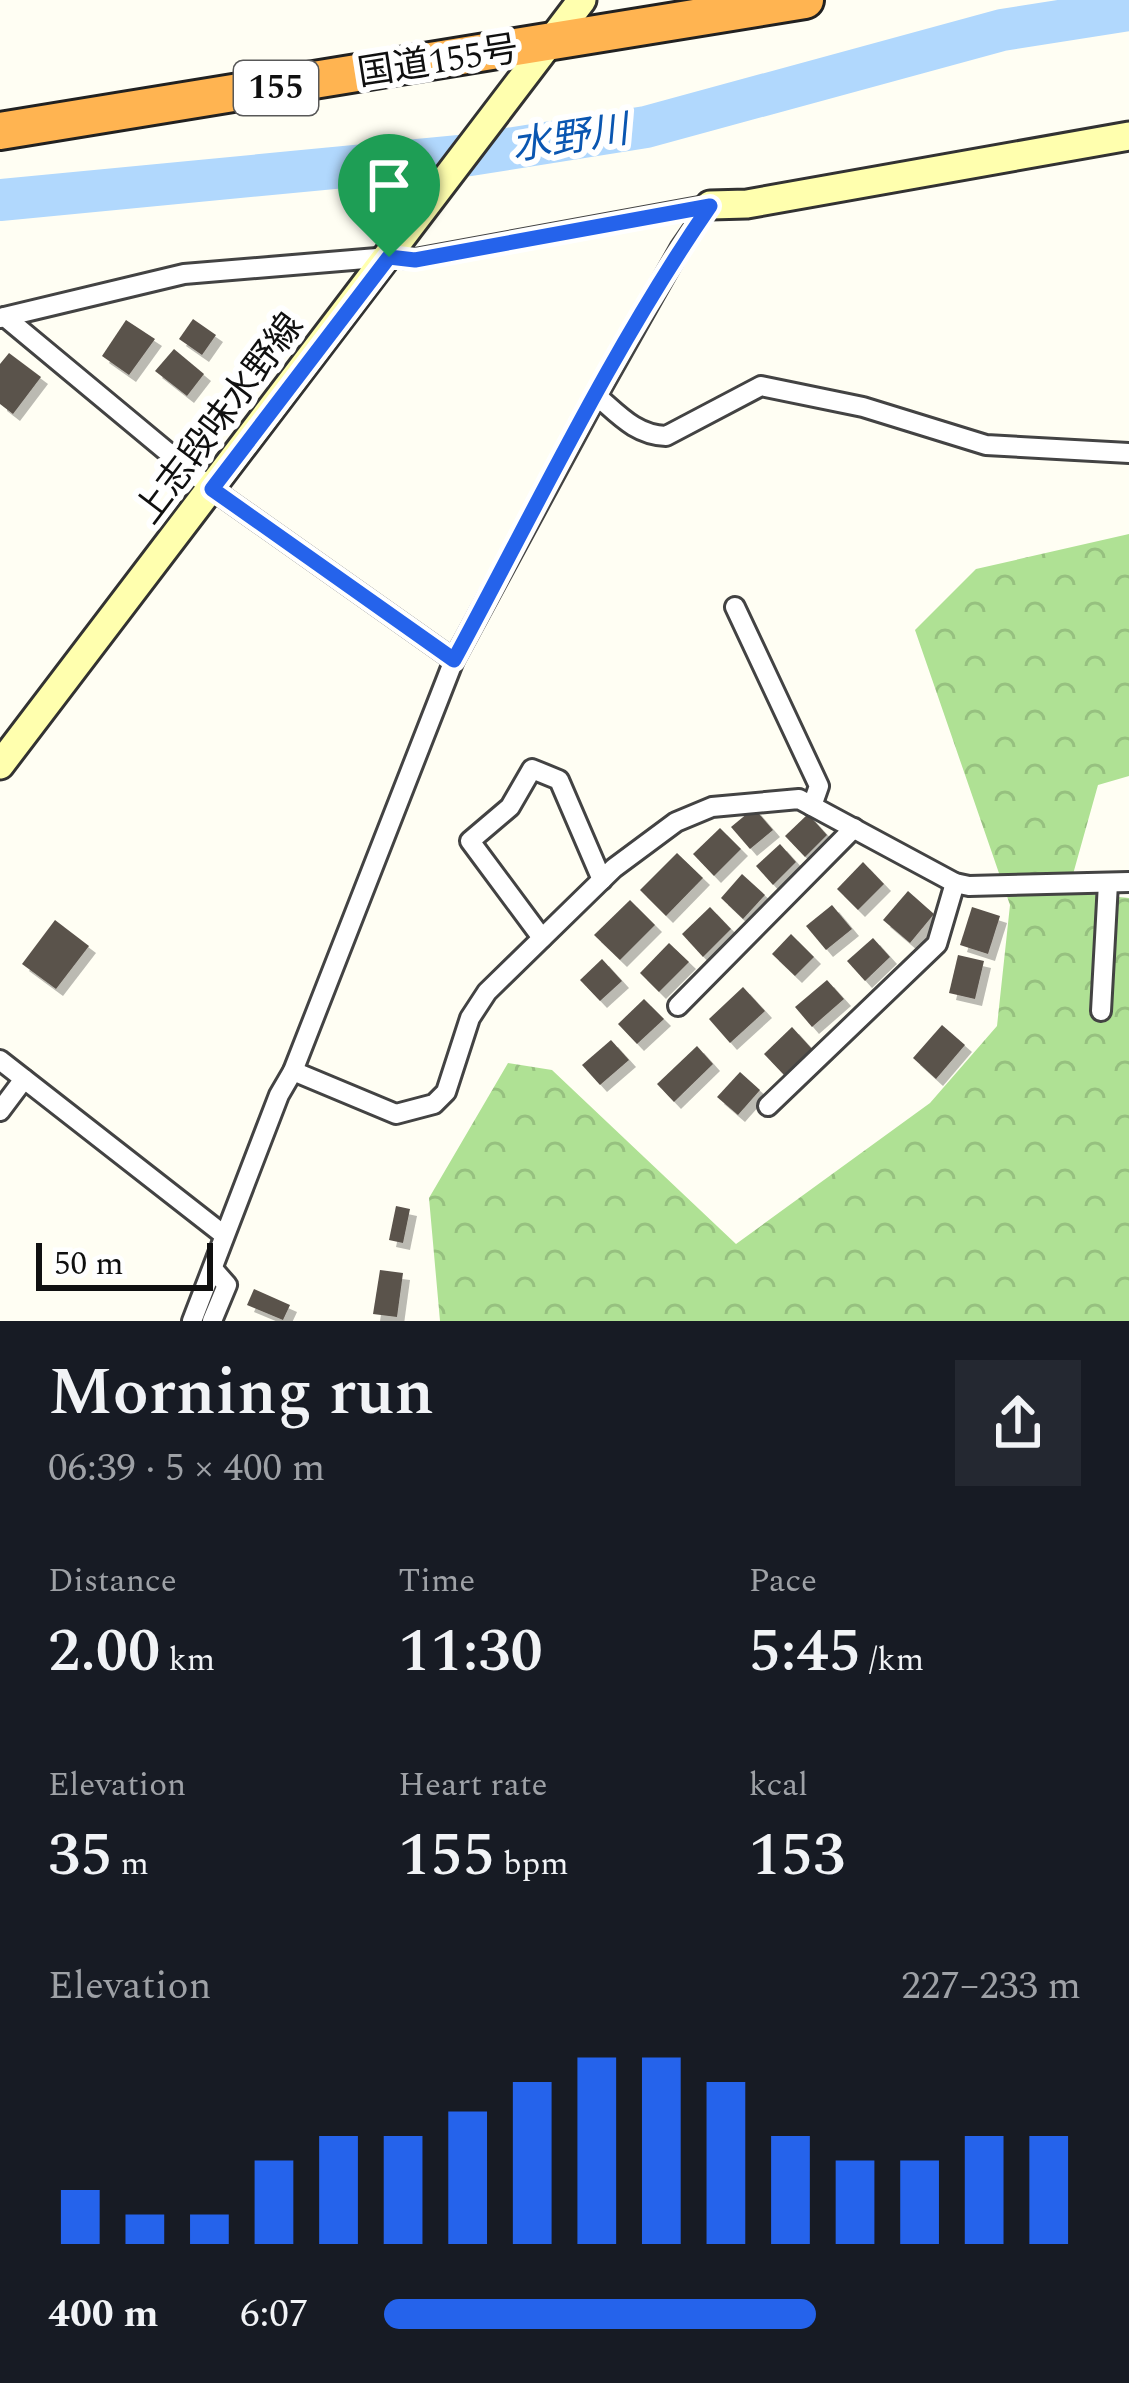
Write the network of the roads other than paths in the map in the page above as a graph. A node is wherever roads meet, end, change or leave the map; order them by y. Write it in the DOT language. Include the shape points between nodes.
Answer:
graph roads {
  1 [pos="582,0"];
  2 [pos="805,0"];
  3 [pos="552,43"];
  4 [pos="0,131"];
  5 [pos="1129,136"];
  6 [pos="710,206"];
  7 [pos="389,257"];
  8 [pos="2,318"];
  9 [pos="597,396"];
  10 [pos="1129,453"];
  11 [pos="212,489"];
  12 [pos="734,607"];
  13 [pos="454,660"];
  14 [pos="0,765"];
  15 [pos="812,806"];
  16 [pos="854,828"];
  17 [pos="602,880"];
  18 [pos="1129,882"];
  19 [pos="955,883"];
  20 [pos="1108,883"];
  21 [pos="542,938"];
  22 [pos="678,1006"];
  23 [pos="1101,1011"];
  24 [pos="0,1060"];
  25 [pos="293,1071"];
  26 [pos="24,1079"];
  27 [pos="768,1106"];
  28 [pos="0,1111"];
  29 [pos="224,1235"];
  30 [pos="213,1269"];
  31 [pos="192,1321"];
  32 [pos="212,1321"];
  1 -- 3 [label="street, 上志段味水野線"];
  2 -- 3 [label="highway, 国道155号 / 155"];
  3 -- 4 [label="highway, 国道155号 / 155"];
  3 -- 7 [label="street, 上志段味水野線"];
  5 -- 6 [label="street"];
  6 -- 7 [label="street" via="415,260"];
  6 -- 9 [label="street"];
  7 -- 8 [label="street" via="184,274"];
  7 -- 11 [label="street, 上志段味水野線"];
  8 -- 11 [label="street"];
  9 -- 10 [label="street" via="652,436 761,386 986,445"];
  9 -- 13 [label="street"];
  11 -- 13 [label="street"];
  11 -- 14 [label="street, 上志段味水野線"];
  12 -- 15 [label="street" via="819,786"];
  13 -- 25 [label="street"];
  15 -- 16 [label="street"];
  15 -- 17 [label="street" via="799,799 712,807 676,822"];
  16 -- 19 [label="street"];
  16 -- 22 [label="street"];
  17 -- 21 [label="street"];
  17 -- 21 [label="street" via="559,780 532,769 510,807 470,841"];
  18 -- 20 [label="street"];
  19 -- 20 [label="street"];
  19 -- 27 [label="street" via="937,944"];
  20 -- 23 [label="street"];
  21 -- 25 [label="street" via="470,1018 446,1092 434,1104 396,1114"];
  24 -- 26 [label="street"];
  25 -- 29 [label="street"];
  26 -- 28 [label="street"];
  26 -- 29 [label="street"];
  29 -- 30 [label="street"];
  30 -- 31 [label="street"];
  30 -- 32 [label="street" via="227,1285"];
}
